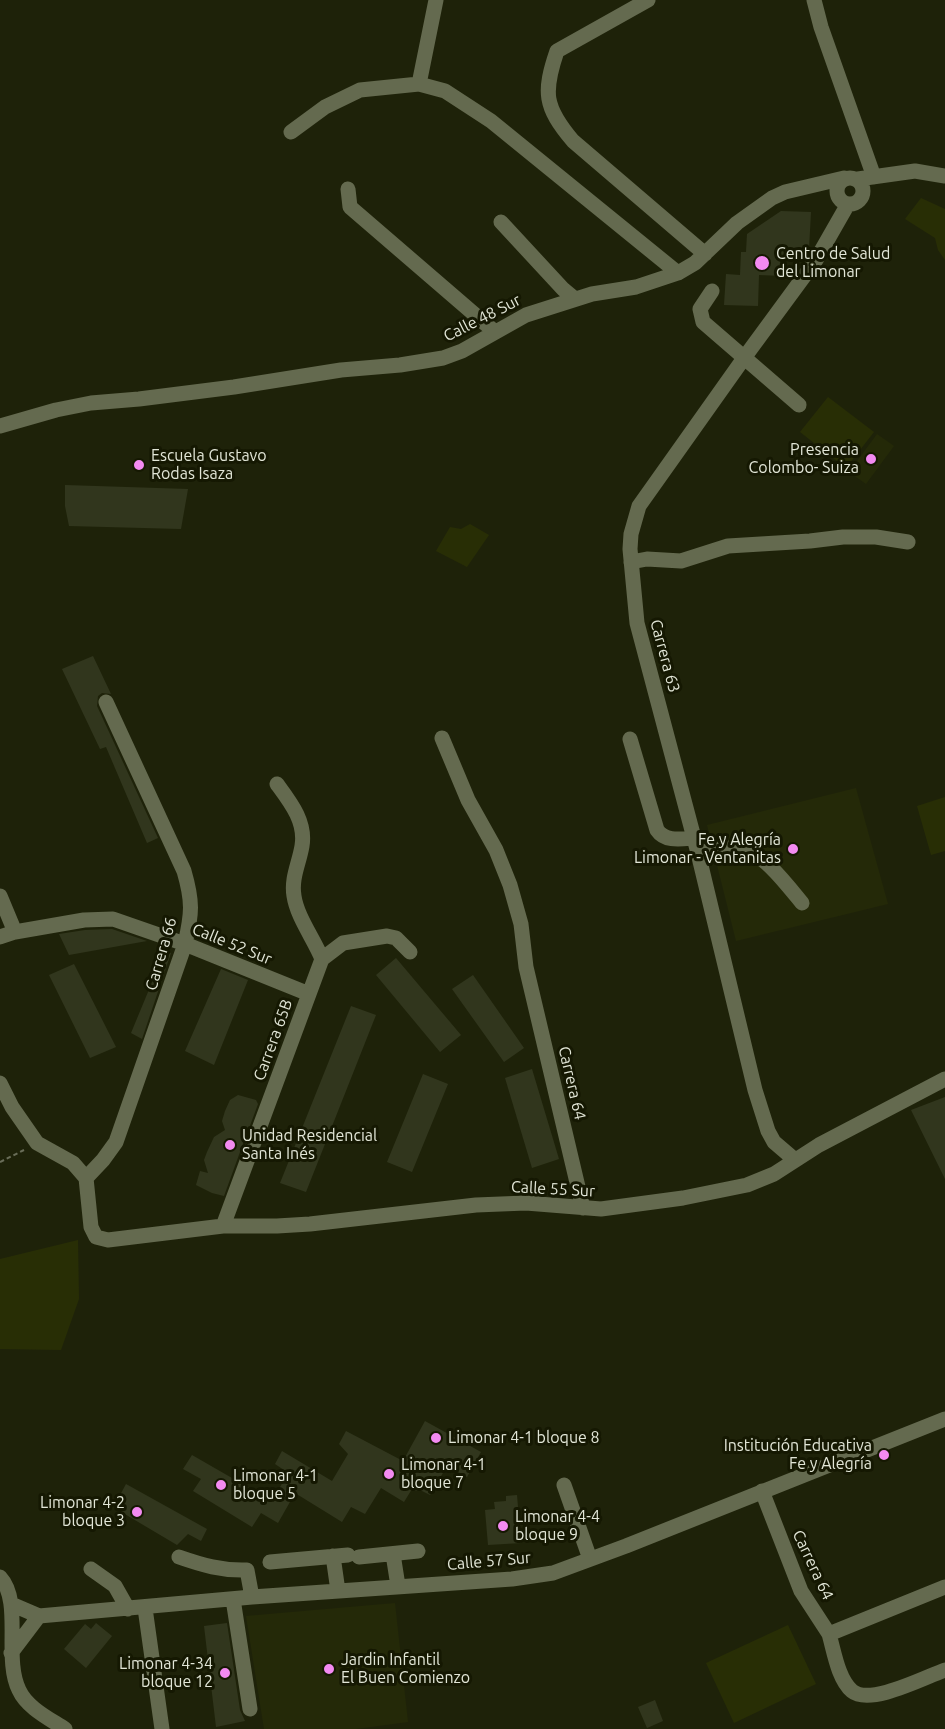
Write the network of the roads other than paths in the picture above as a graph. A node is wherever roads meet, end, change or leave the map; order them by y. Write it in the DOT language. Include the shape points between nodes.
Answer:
graph roads {
  1 [pos="436,0"];
  2 [pos="648,0"];
  3 [pos="814,0"];
  4 [pos="419,84"];
  5 [pos="291,132"];
  6 [pos="945,176"];
  7 [pos="874,177"];
  8 [pos="851,179"];
  9 [pos="348,189"];
  10 [pos="501,222"];
  11 [pos="705,254"];
  12 [pos="678,273"];
  13 [pos="712,291"];
  14 [pos="575,299"];
  15 [pos="495,332"];
  16 [pos="744,358"];
  17 [pos="799,405"];
  18 [pos="0,426"];
  19 [pos="908,542"];
  20 [pos="631,562"];
  21 [pos="106,702"];
  22 [pos="442,738"];
  23 [pos="630,739"];
  24 [pos="277,784"];
  25 [pos="694,838"];
  26 [pos="698,854"];
  27 [pos="0,896"];
  28 [pos="802,903"];
  29 [pos="15,932"];
  30 [pos="0,937"];
  31 [pos="185,944"];
  32 [pos="410,952"];
  33 [pos="322,958"];
  34 [pos="309,994"];
  35 [pos="945,1079"];
  36 [pos="0,1083"];
  37 [pos="795,1160"];
  38 [pos="86,1178"];
  39 [pos="583,1208"];
  40 [pos="223,1226"];
  41 [pos="945,1419"];
  42 [pos="564,1485"];
  43 [pos="762,1491"];
  44 [pos="417,1551"];
  45 [pos="393,1554"];
  46 [pos="347,1556"];
  47 [pos="179,1557"];
  48 [pos="590,1559"];
  49 [pos="270,1562"];
  50 [pos="91,1569"];
  51 [pos="0,1577"];
  52 [pos="398,1586"];
  53 [pos="945,1587"];
  54 [pos="338,1591"];
  55 [pos="252,1597"];
  56 [pos="233,1599"];
  57 [pos="11,1604"];
  58 [pos="146,1608"];
  59 [pos="128,1609"];
  60 [pos="39,1616"];
  61 [pos="829,1634"];
  62 [pos="11,1653"];
  63 [pos="945,1670"];
  64 [pos="250,1709"];
  65 [pos="65,1729"];
  66 [pos="162,1729"];
  1 -- 4 [label="street"];
  2 -- 11 [label="street" via="557,51 549,76 550,106 556,122 573,141"];
  3 -- 7 [label="street"];
  4 -- 5 [label="street" via="360,90 325,107"];
  4 -- 12 [label="street" via="445,92 491,121"];
  6 -- 7 [label="street, Calle 48 Sur" via="915,171"];
  7 -- 8 [label="street, Calle 48 Sur"];
  8 -- 11 [label="street, Calle 48 Sur" via="772,198 737,223"];
  8 -- 16 [label="street, Carrera 63" via="839,183 838,196 848,204 816,260"];
  9 -- 15 [label="street" via="350,207"];
  10 -- 14 [label="street"];
  11 -- 12 [label="street, Calle 48 Sur"];
  12 -- 14 [label="street, Calle 48 Sur" via="636,287"];
  13 -- 16 [label="street" via="700,309 703,322"];
  14 -- 15 [label="street, Calle 48 Sur" via="526,315"];
  15 -- 18 [label="street, Calle 48 Sur" via="462,351 429,361 91,403"];
  16 -- 17 [label="street"];
  16 -- 20 [label="street, Carrera 63" via="639,507 630,534"];
  19 -- 20 [label="street" via="843,537 728,546 681,561"];
  20 -- 25 [label="street, Carrera 63" via="637,623"];
  21 -- 31 [label="street, Carrera 66" via="184,871 191,895 191,920"];
  22 -- 39 [label="street, Carrera 64" via="510,885"];
  23 -- 25 [label="street" via="660,835"];
  24 -- 33 [label="street" via="299,819 303,833 294,876 294,899"];
  25 -- 26 [label="street, Carrera 63"];
  26 -- 28 [label="street" via="742,848 779,876"];
  26 -- 37 [label="street, Carrera 63" via="768,1131 774,1142"];
  27 -- 29 [label="street"];
  29 -- 30 [label="street, Calle 52 Sur"];
  29 -- 31 [label="street, Calle 52 Sur" via="113,919"];
  31 -- 34 [label="street, Calle 52 Sur"];
  31 -- 38 [label="street, Carrera 66" via="116,1142"];
  32 -- 33 [label="street" via="396,938 387,936 343,943"];
  33 -- 34 [label="street, Carrera 65B"];
  34 -- 40 [label="street, Carrera 65B"];
  35 -- 37 [label="street, Calle 55 Sur"];
  36 -- 38 [label="street" via="37,1143 73,1163"];
  37 -- 39 [label="street, Calle 55 Sur" via="747,1185 642,1205"];
  38 -- 40 [label="street, Calle 55 Sur" via="91,1227 96,1237 108,1240"];
  39 -- 40 [label="street, Calle 55 Sur" via="526,1203 476,1205 310,1224"];
  41 -- 43 [label="street, Calle 57 Sur"];
  42 -- 48 [label="street"];
  43 -- 48 [label="street, Calle 57 Sur"];
  43 -- 61 [label="street, Carrera 64" via="801,1591"];
  44 -- 45 [label="street"];
  45 -- 46 [label="street"];
  45 -- 52 [label="street"];
  46 -- 49 [label="street"];
  46 -- 54 [label="street"];
  47 -- 55 [label="street" via="212,1568 247,1570"];
  48 -- 52 [label="street, Calle 57 Sur" via="553,1573 512,1579"];
  50 -- 59 [label="street" via="115,1586"];
  51 -- 57 [label="street"];
  52 -- 54 [label="street, Calle 57 Sur"];
  53 -- 61 [label="street"];
  54 -- 55 [label="street, Calle 57 Sur"];
  55 -- 56 [label="street, Calle 57 Sur"];
  56 -- 58 [label="street, Calle 57 Sur"];
  56 -- 64 [label="street"];
  57 -- 60 [label="street, Calle 57 Sur"];
  57 -- 62 [label="street"];
  58 -- 59 [label="street, Calle 57 Sur"];
  58 -- 66 [label="street"];
  59 -- 60 [label="street, Calle 57 Sur"];
  60 -- 62 [label="street"];
  61 -- 63 [label="street, Carrera 64" via="844,1679 862,1696 877,1695"];
  62 -- 65 [label="street" via="19,1691 34,1708"];
}
